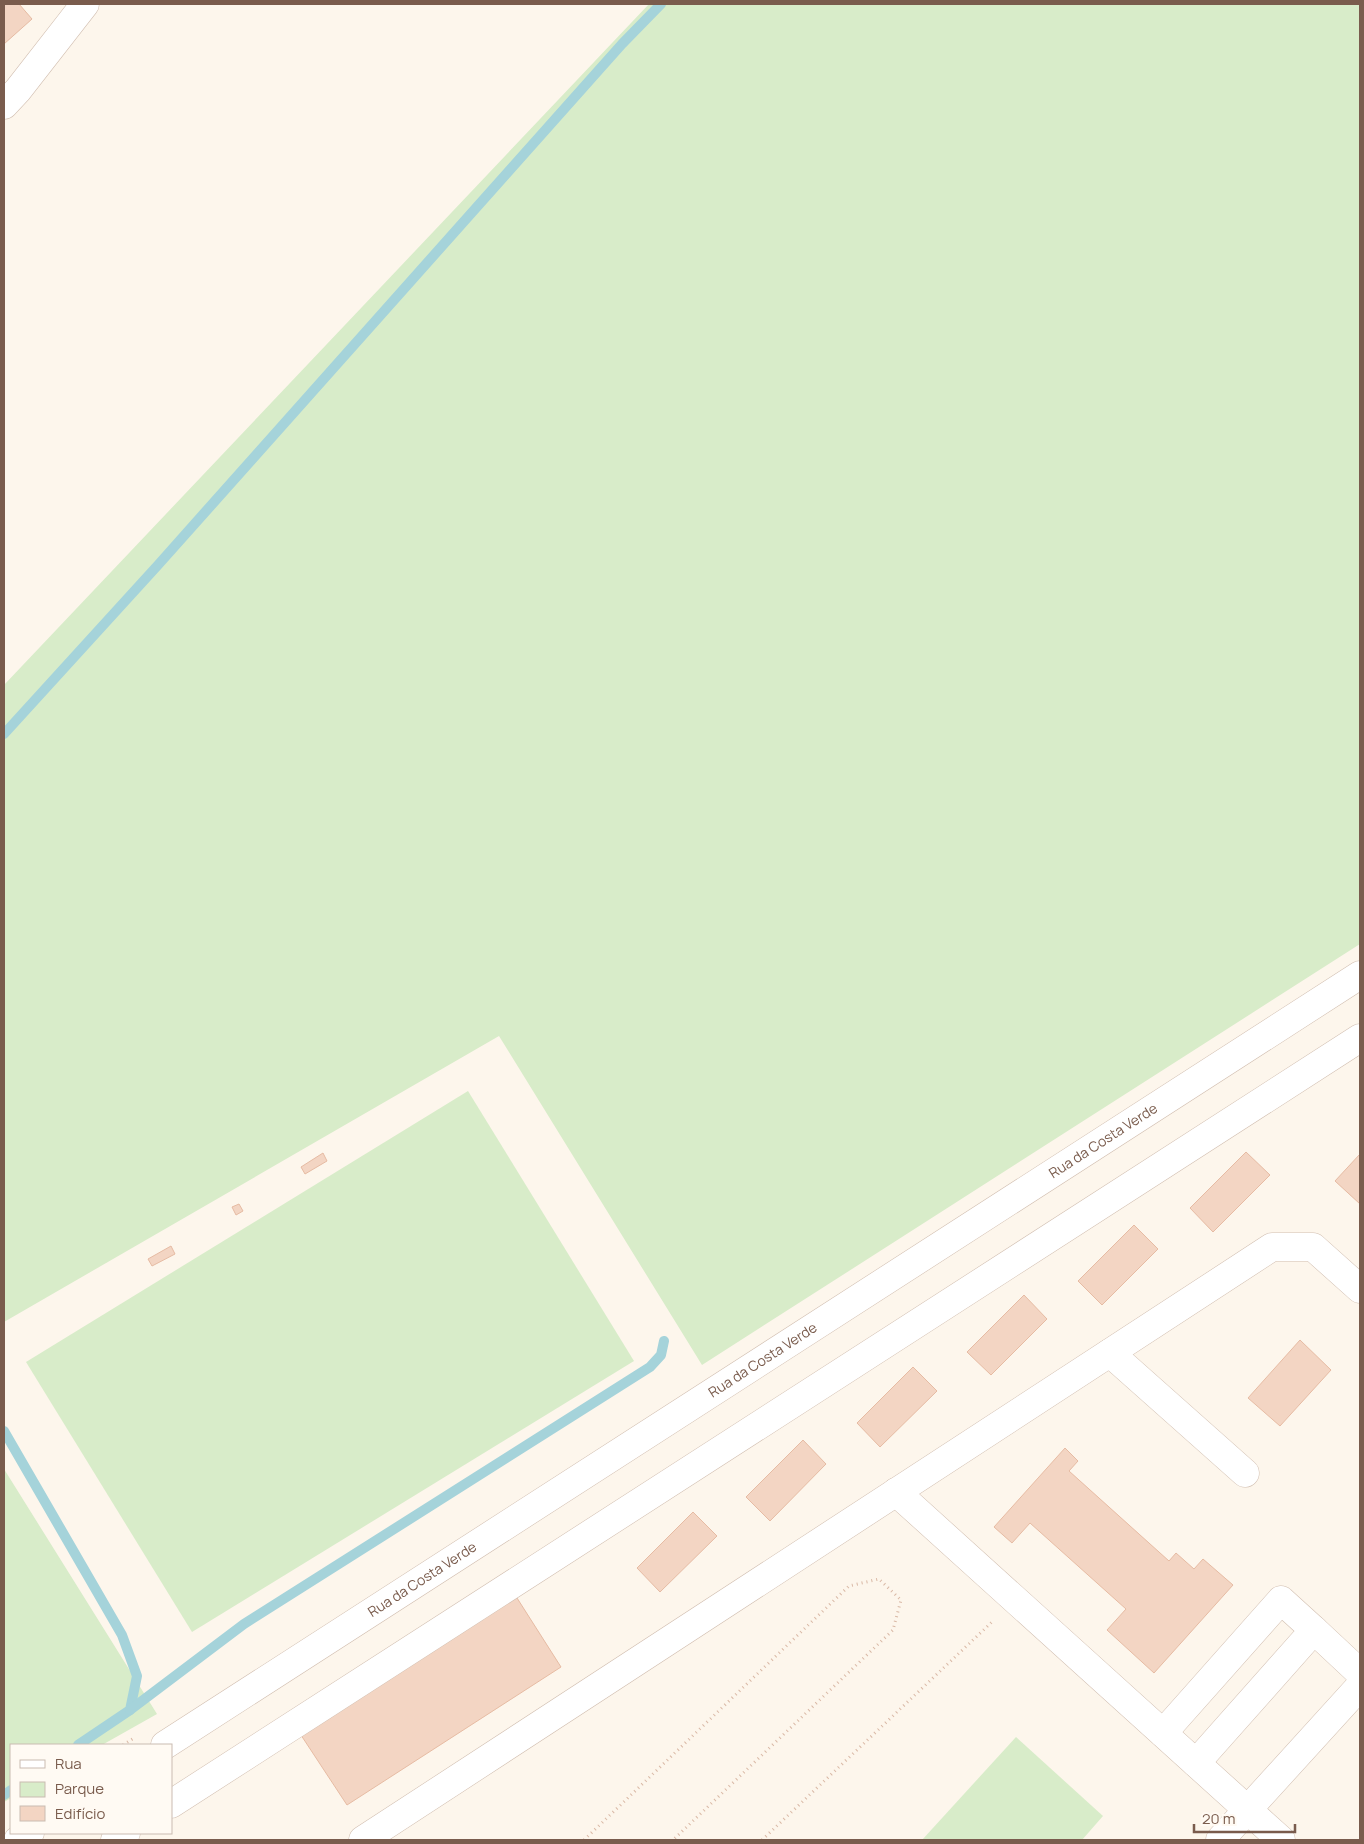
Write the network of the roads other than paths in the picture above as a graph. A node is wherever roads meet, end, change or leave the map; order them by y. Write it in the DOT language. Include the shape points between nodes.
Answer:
graph roads {
  1 [pos="85,4"];
  2 [pos="8,90"];
  3 [pos="1360,975"];
  4 [pos="1360,1038"];
  5 [pos="1360,1289"];
  6 [pos="1110,1353"];
  7 [pos="1245,1473"];
  8 [pos="896,1492"];
  9 [pos="1314,1630"];
  10 [pos="1360,1673"];
  11 [pos="1360,1686"];
  12 [pos="1163,1733"];
  13 [pos="167,1744"];
  14 [pos="1196,1763"];
  15 [pos="172,1803"];
  16 [pos="1248,1810"];
  17 [pos="363,1840"];
  18 [pos="1220,1840"];
  19 [pos="1281,1840"];
  1 -- 2 [label="street"];
  3 -- 13 [label="street, Rua da Costa Verde"];
  4 -- 15 [label="street"];
  5 -- 6 [label="street" via="1313,1247 1272,1247"];
  6 -- 7 [label="street"];
  6 -- 8 [label="street"];
  8 -- 12 [label="street"];
  8 -- 17 [label="street"];
  9 -- 10 [label="street"];
  9 -- 12 [label="street" via="1281,1600"];
  9 -- 14 [label="street"];
  11 -- 16 [label="street"];
  12 -- 14 [label="street"];
  14 -- 16 [label="street"];
  16 -- 18 [label="street"];
  16 -- 19 [label="street"];
}
